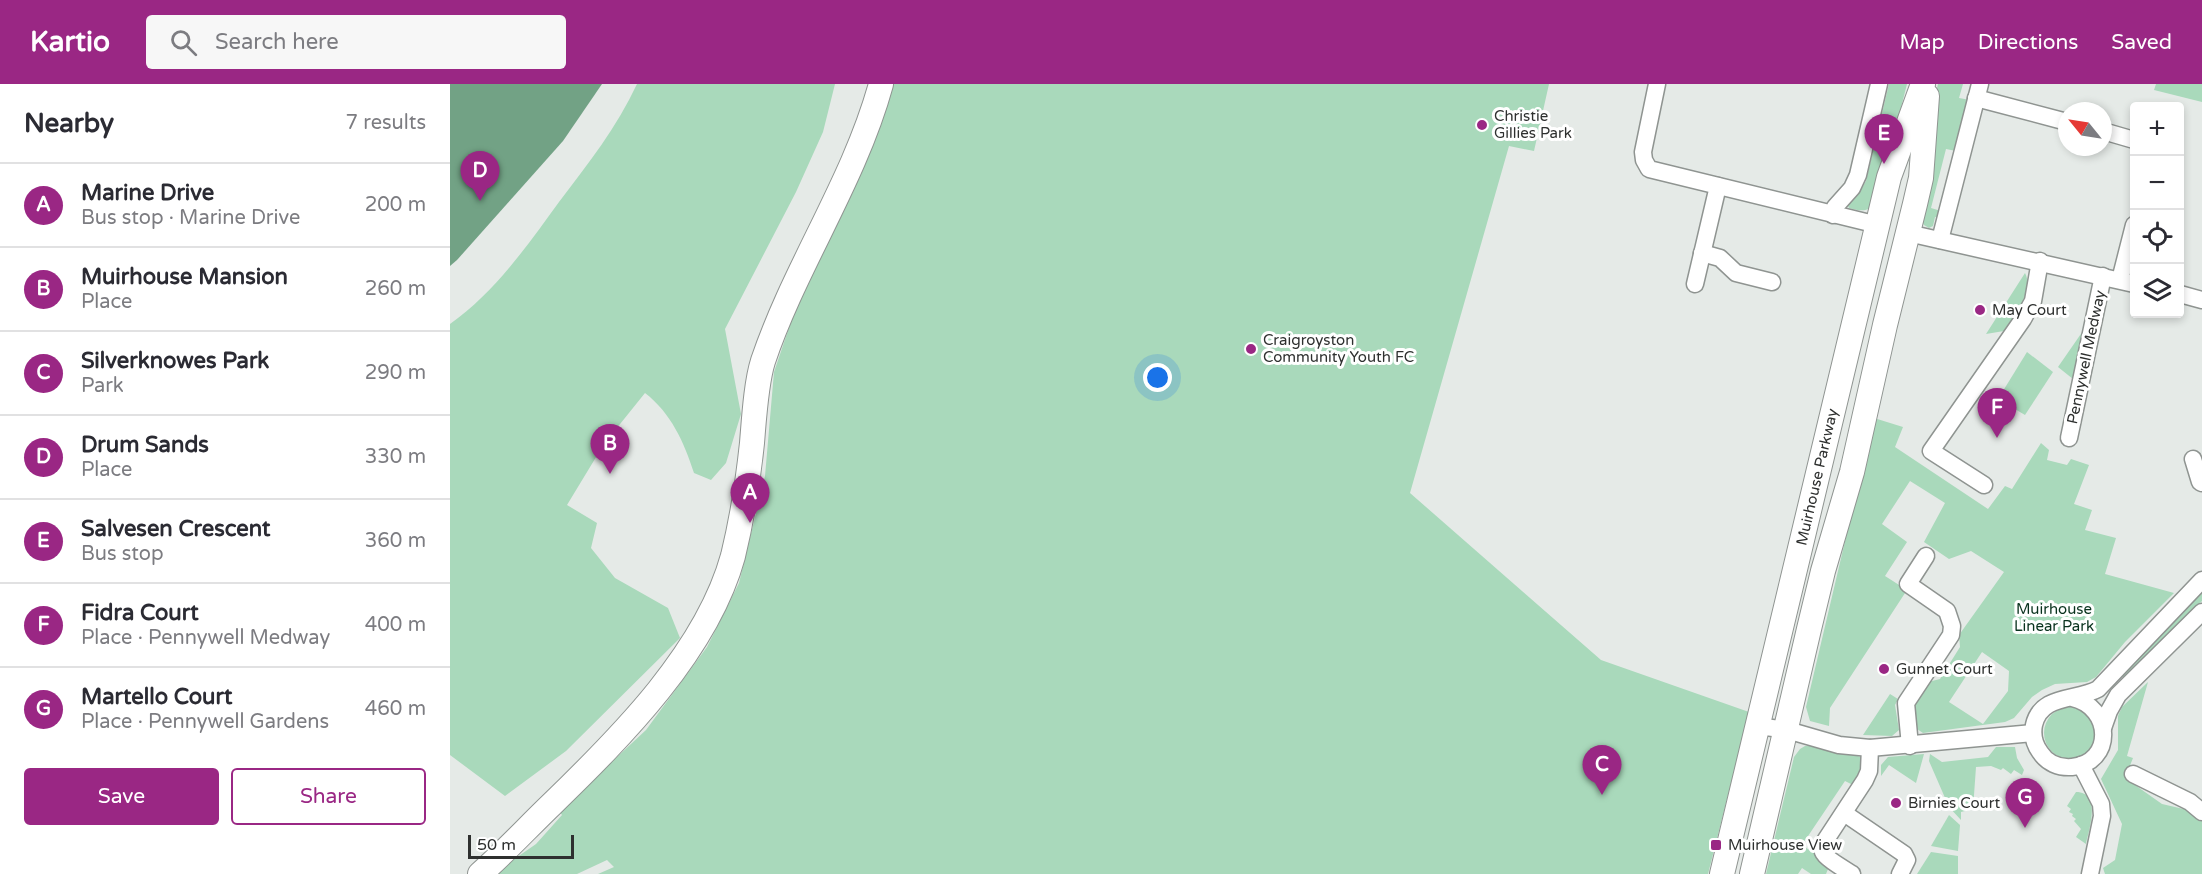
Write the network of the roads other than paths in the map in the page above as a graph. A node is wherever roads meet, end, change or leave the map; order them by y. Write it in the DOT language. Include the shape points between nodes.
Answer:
graph roads {
  1 [pos="881,84"];
  2 [pos="1657,84"];
  3 [pos="1878,84"];
  4 [pos="1923,84"];
  5 [pos="1928,84"];
  6 [pos="1978,91"];
  7 [pos="2058,119"];
  8 [pos="2112,134"];
  9 [pos="2130,139"];
  10 [pos="1718,186"];
  11 [pos="1833,215"];
  12 [pos="1878,225"];
  13 [pos="1908,233"];
  14 [pos="1940,240"];
  15 [pos="1702,253"];
  16 [pos="2130,258"];
  17 [pos="2040,261"];
  18 [pos="2103,276"];
  19 [pos="1772,282"];
  20 [pos="2127,282"];
  21 [pos="1695,284"];
  22 [pos="2184,295"];
  23 [pos="2202,300"];
  24 [pos="2069,438"];
  25 [pos="2193,459"];
  26 [pos="1984,484"];
  27 [pos="2199,487"];
  28 [pos="1926,556"];
  29 [pos="2202,580"];
  30 [pos="2202,612"];
  31 [pos="2072,698"];
  32 [pos="1758,726"];
  33 [pos="2103,728"];
  34 [pos="1787,730"];
  35 [pos="2034,733"];
  36 [pos="1910,746"];
  37 [pos="1870,748"];
  38 [pos="2081,765"];
  39 [pos="2133,774"];
  40 [pos="2202,812"];
  41 [pos="1844,813"];
  42 [pos="480,874"];
  43 [pos="1722,874"];
  44 [pos="1752,874"];
  45 [pos="1852,874"];
  46 [pos="1900,874"];
  47 [pos="2090,874"];
  1 -- 42 [label="street" via="849,171 762,364 743,507 732,557 712,612 680,664 601,757"];
  2 -- 10 [label="street" via="1644,152 1649,169"];
  3 -- 11 [label="street" via="1858,175"];
  4 -- 12 [label="street, Muirhouse Parkway" via="1889,177"];
  5 -- 13 [label="street, Muirhouse Parkway" via="1920,178"];
  6 -- 7 [label="street"];
  6 -- 14 [label="street"];
  8 -- 9 [label="street"];
  10 -- 11 [label="street"];
  10 -- 15 [label="street"];
  11 -- 12 [label="street"];
  12 -- 32 [label="street, Muirhouse Parkway"];
  13 -- 14 [label="street, Pennywell Medway"];
  13 -- 34 [label="street, Muirhouse Parkway"];
  14 -- 17 [label="street, Pennywell Medway"];
  15 -- 19 [label="street" via="1720,258 1736,273"];
  15 -- 21 [label="street"];
  16 -- 20 [label="street"];
  17 -- 18 [label="street, Pennywell Medway"];
  17 -- 26 [label="street" via="2032,301 2023,319 1931,451"];
  18 -- 20 [label="street, Pennywell Medway"];
  18 -- 24 [label="street, Pennywell Medway"];
  22 -- 23 [label="street"];
  25 -- 27 [label="street"];
  28 -- 36 [label="street" via="1908,584 1947,611 1952,626 1951,635 1906,704"];
  29 -- 31 [label="street" via="2108,680 2090,693"];
  30 -- 33 [label="street" via="2118,695"];
  31 -- 33 [label="street" via="2093,707"];
  31 -- 35 [label="street" via="2056,700 2042,710"];
  32 -- 34 [label="street"];
  32 -- 43 [label="street, Muirhouse Parkway"];
  33 -- 38 [label="street" via="2102,743 2094,757"];
  34 -- 37 [label="street" via="1839,745"];
  34 -- 44 [label="street, Muirhouse Parkway"];
  35 -- 36 [label="street"];
  35 -- 38 [label="street" via="2037,747 2049,762 2062,767"];
  36 -- 37 [label="street"];
  37 -- 41 [label="street" via="1869,771"];
  38 -- 47 [label="street" via="2102,804"];
  39 -- 40 [label="street"];
  41 -- 45 [label="street" via="1824,841 1823,852"];
  41 -- 46 [label="street" via="1904,854 1907,860"];
}
